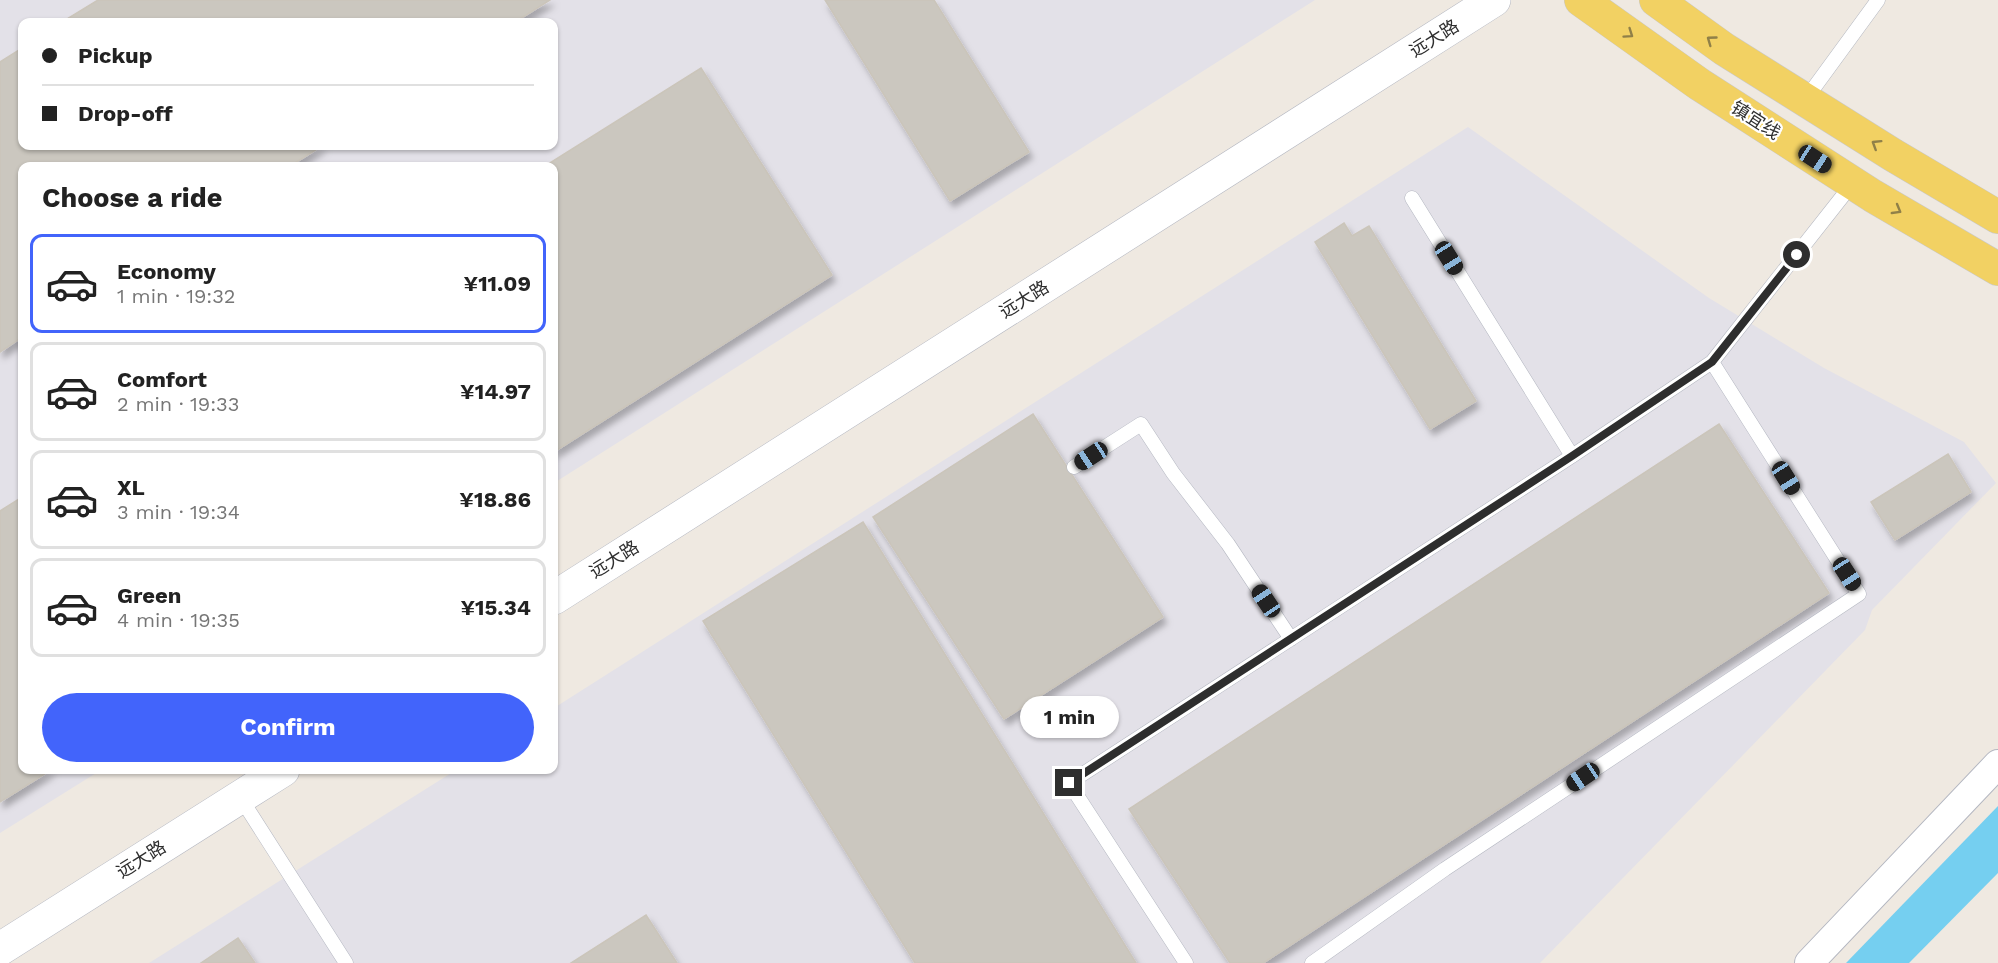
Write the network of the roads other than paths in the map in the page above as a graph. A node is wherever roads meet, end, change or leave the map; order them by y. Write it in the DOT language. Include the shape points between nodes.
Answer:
graph roads {
  1 [pos="1494,0"];
  2 [pos="1581,0"];
  3 [pos="1656,0"];
  4 [pos="1878,0"];
  5 [pos="1805,100"];
  6 [pos="1853,183"];
  7 [pos="1412,198"];
  8 [pos="1998,217"];
  9 [pos="1998,269"];
  10 [pos="1712,362"];
  11 [pos="1572,456"];
  12 [pos="1074,467"];
  13 [pos="558,595"];
  14 [pos="1291,639"];
  15 [pos="1998,764"];
  16 [pos="276,774"];
  17 [pos="240,796"];
  18 [pos="0,949"];
  19 [pos="346,963"];
  20 [pos="1186,963"];
  21 [pos="1312,963"];
  22 [pos="1809,963"];
  1 -- 13 [label="street, 远大路"];
  2 -- 6 [label="main road, 镇宜线, one-way" via="1699,84"];
  5 -- 3 [label="main road, one-way" via="1724,50"];
  4 -- 5 [label="lane"];
  8 -- 5 [label="main road, one-way"];
  6 -- 9 [label="main road, 镇宜线, one-way"];
  6 -- 10 [label="lane"];
  7 -- 11 [label="lane"];
  10 -- 11 [label="lane"];
  10 -- 21 [label="lane" via="1859,594 1444,869"];
  11 -- 14 [label="lane"];
  12 -- 14 [label="lane" via="1141,424"];
  14 -- 20 [label="lane" via="1069,783"];
  15 -- 22 [label="street"];
  16 -- 17 [label="street, 远大路"];
  17 -- 18 [label="street, 远大路"];
  17 -- 19 [label="lane"];
}
